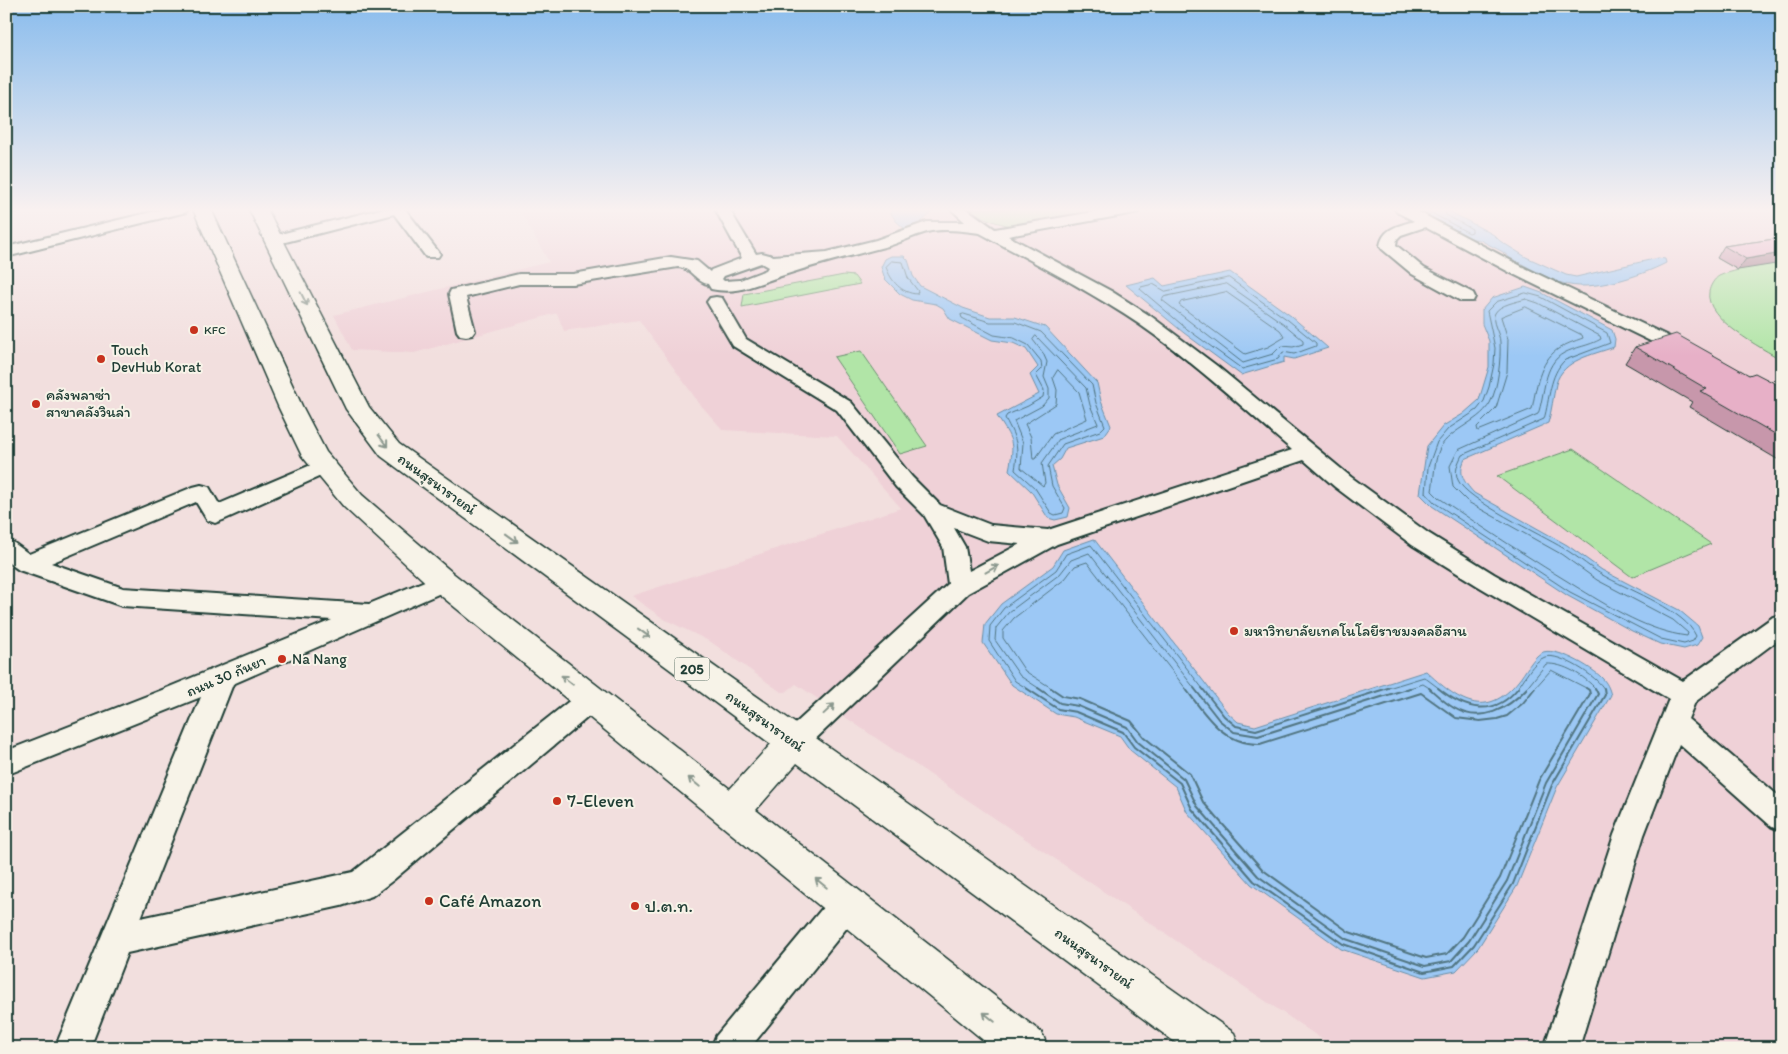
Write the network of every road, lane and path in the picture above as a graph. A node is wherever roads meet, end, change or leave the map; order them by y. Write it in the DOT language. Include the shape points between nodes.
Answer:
graph roads {
  1 [pos="224,258"];
  2 [pos="283,258"];
  3 [pos="761,258"];
  4 [pos="762,258"];
  5 [pos="821,258"];
  6 [pos="1037,258"];
  7 [pos="1403,258"];
  8 [pos="1495,258"];
  9 [pos="751,260"];
  10 [pos="773,267"];
  11 [pos="712,276"];
  12 [pos="738,287"];
  13 [pos="1467,298"];
  14 [pos="716,302"];
  15 [pos="466,331"];
  16 [pos="1705,360"];
  17 [pos="1307,452"];
  18 [pos="325,466"];
  19 [pos="932,510"];
  20 [pos="1049,538"];
  21 [pos="6,549"];
  22 [pos="27,564"];
  23 [pos="444,582"];
  24 [pos="960,587"];
  25 [pos="372,613"];
  26 [pos="1782,624"];
  27 [pos="223,677"];
  28 [pos="1684,695"];
  29 [pos="591,699"];
  30 [pos="1673,722"];
  31 [pos="794,742"];
  32 [pos="6,763"];
  33 [pos="732,812"];
  34 [pos="1782,818"];
  35 [pos="846,904"];
  36 [pos="116,939"];
  37 [pos="72,1048"];
  38 [pos="728,1048"];
  39 [pos="1027,1048"];
  40 [pos="1219,1048"];
  41 [pos="1560,1048"];
  1 -- 18 [label="main road" via="290,406 315,456"];
  2 -- 31 [label="main road, ถนนสุรนารายณ์ / 205, one-way" via="358,408 390,450"];
  3 -- 9 [label="street"];
  4 -- 10 [label="street"];
  5 -- 10 [label="street"];
  6 -- 17 [label="street" via="1146,321"];
  7 -- 13 [label="street" via="1418,271"];
  8 -- 16 [label="street"];
  9 -- 11 [label="street"];
  10 -- 12 [label="street"];
  11 -- 12 [label="street" via="717,285"];
  11 -- 14 [label="street" via="706,286"];
  11 -- 15 [label="street" via="684,262 671,262 572,279 519,279 457,294"];
  12 -- 14 [label="street"];
  14 -- 19 [label="street" via="739,342 844,406 904,482"];
  17 -- 20 [label="street"];
  17 -- 28 [label="street" via="1420,539"];
  18 -- 22 [label="street" via="215,514 201,492"];
  18 -- 23 [label="main road" via="353,500"];
  19 -- 20 [label="street" via="988,533"];
  19 -- 24 [label="street" via="954,547"];
  24 -- 20 [label="street, one-way"];
  21 -- 22 [label="street"];
  22 -- 25 [label="street" via="122,597"];
  23 -- 25 [label="street, ถนน 30 กันยา"];
  29 -- 23 [label="main road, one-way"];
  31 -- 24 [label="street, one-way"];
  25 -- 27 [label="street, ถนน 30 กันยา"];
  26 -- 28 [label="street"];
  27 -- 32 [label="street, ถนน 30 กันยา"];
  27 -- 36 [label="street"];
  28 -- 30 [label="street"];
  33 -- 29 [label="main road, one-way"];
  29 -- 36 [label="street" via="362,885"];
  30 -- 34 [label="street"];
  30 -- 41 [label="street" via="1629,835"];
  31 -- 33 [label="main road"];
  31 -- 40 [label="main road, ถนนสุรนารายณ์ / 205"];
  35 -- 33 [label="main road, one-way"];
  35 -- 38 [label="street"];
  39 -- 35 [label="main road, one-way"];
  36 -- 37 [label="street"];
}
